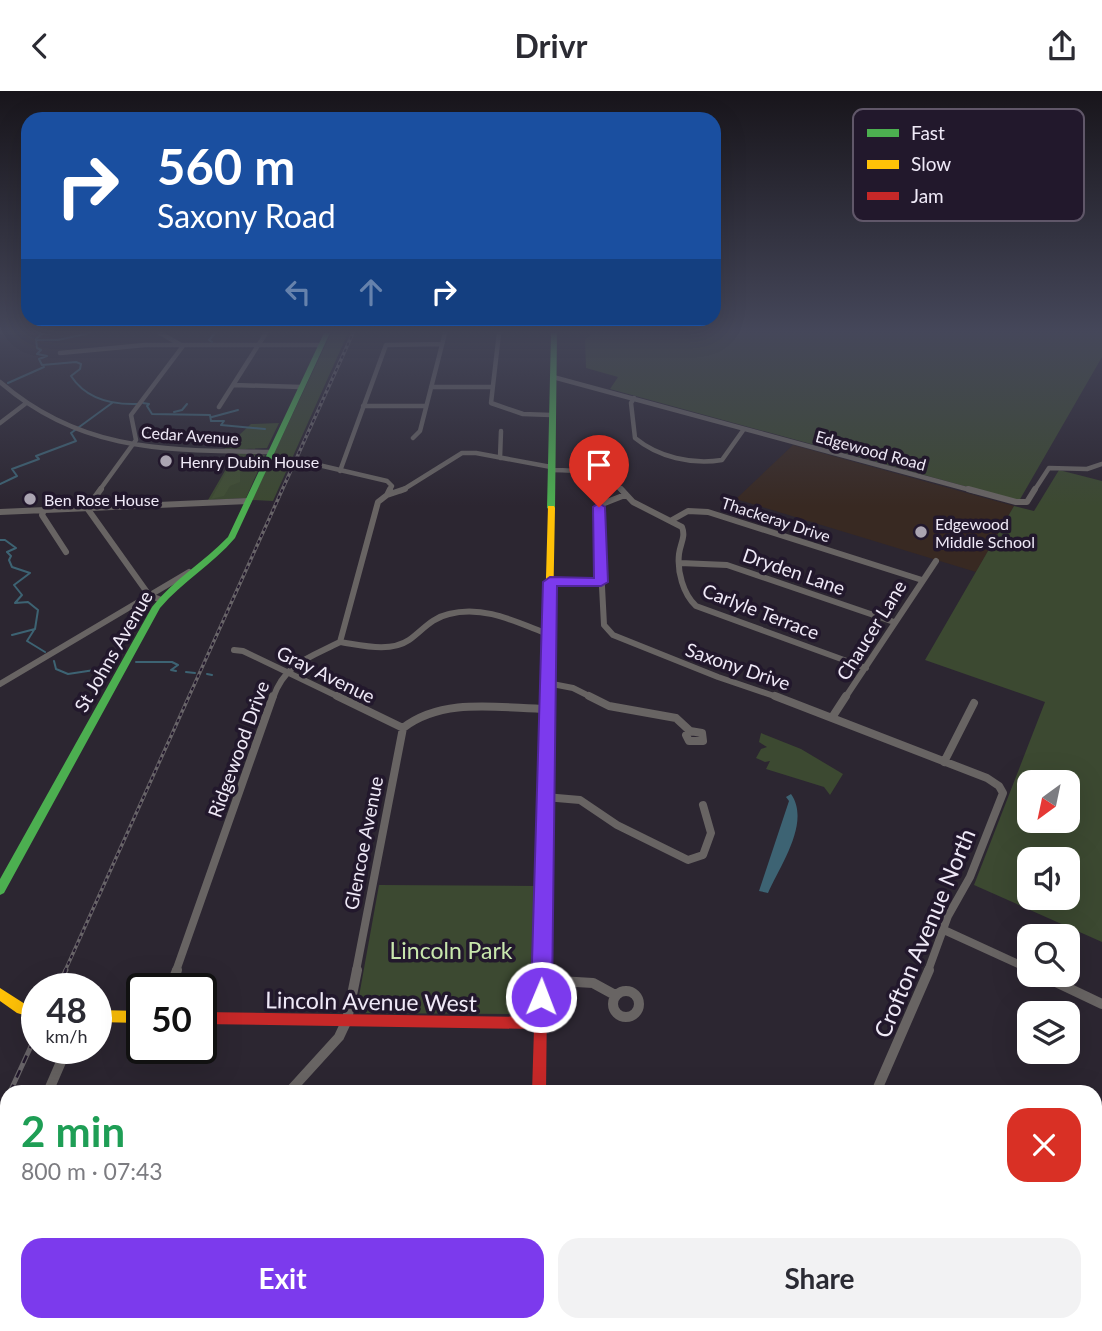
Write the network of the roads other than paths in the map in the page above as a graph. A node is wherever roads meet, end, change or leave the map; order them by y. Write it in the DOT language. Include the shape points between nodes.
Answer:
graph roads {
  1 [pos="10,391"];
  2 [pos="149,391"];
  3 [pos="230,391"];
  4 [pos="299,391"];
  5 [pos="369,391"];
  6 [pos="430,391"];
  7 [pos="491,391"];
  8 [pos="552,391"];
  9 [pos="606,391"];
  10 [pos="634,398"];
  11 [pos="25,404"];
  12 [pos="363,406"];
  13 [pos="426,406"];
  14 [pos="219,407"];
  15 [pos="551,415"];
  16 [pos="0,423"];
  17 [pos="744,429"];
  18 [pos="500,431"];
  19 [pos="413,438"];
  20 [pos="134,443"];
  21 [pos="269,452"];
  22 [pos="500,458"];
  23 [pos="310,463"];
  24 [pos="1102,464"];
  25 [pos="551,468"];
  26 [pos="340,471"];
  27 [pos="391,484"];
  28 [pos="409,485"];
  29 [pos="387,495"];
  30 [pos="625,495"];
  31 [pos="248,501"];
  32 [pos="87,508"];
  33 [pos="44,510"];
  34 [pos="0,512"];
  35 [pos="672,520"];
  36 [pos="66,552"];
  37 [pos="936,561"];
  38 [pos="680,563"];
  39 [pos="199,566"];
  40 [pos="922,580"];
  41 [pos="550,582"];
  42 [pos="601,582"];
  43 [pos="149,595"];
  44 [pos="160,600"];
  45 [pos="894,622"];
  46 [pos="548,634"];
  47 [pos="340,642"];
  48 [pos="234,650"];
  49 [pos="866,668"];
  50 [pos="285,672"];
  51 [pos="547,683"];
  52 [pos="0,684"];
  53 [pos="975,703"];
  54 [pos="547,709"];
  55 [pos="833,716"];
  56 [pos="403,728"];
  57 [pos="690,731"];
  58 [pos="944,762"];
  59 [pos="1000,788"];
  60 [pos="545,797"];
  61 [pos="703,805"];
  62 [pos="0,890"];
  63 [pos="944,930"];
  64 [pos="1017,963"];
  65 [pos="176,973"];
  66 [pos="542,980"];
  67 [pos="1066,987"];
  68 [pos="0,994"];
  69 [pos="615,995"];
  70 [pos="1102,1004"];
  71 [pos="21,1008"];
  72 [pos="217,1018"];
  73 [pos="347,1020"];
  74 [pos="541,1023"];
  75 [pos="59,1064"];
  76 [pos="51,1085"];
  77 [pos="295,1085"];
  78 [pos="539,1085"];
  79 [pos="879,1085"];
  1 -- 11 [label="street, Cedar Avenue"];
  2 -- 20 [label="street" via="131,415 137,436"];
  3 -- 14 [label="street"];
  4 -- 21 [label="street, St Johns Avenue"];
  5 -- 12 [label="street"];
  6 -- 13 [label="street"];
  7 -- 15 [label="street" via="490,400 496,406 523,414"];
  8 -- 15 [label="street"];
  9 -- 10 [label="street, Edgewood Road"];
  10 -- 17 [label="street, Edgewood Road"];
  10 -- 17 [label="street" via="635,438 644,446 677,457 722,460"];
  11 -- 16 [label="street"];
  11 -- 20 [label="street, Cedar Avenue" via="67,425"];
  12 -- 13 [label="street"];
  12 -- 26 [label="street"];
  13 -- 19 [label="street" via="420,431"];
  15 -- 25 [label="street"];
  17 -- 24 [label="street, Edgewood Road" via="1021,503 1027,502 1049,468 1087,469"];
  18 -- 22 [label="street"];
  20 -- 21 [label="street, Cedar Avenue"];
  20 -- 32 [label="street"];
  21 -- 31 [label="street, St Johns Avenue"];
  22 -- 25 [label="street"];
  22 -- 28 [label="street" via="462,453"];
  23 -- 26 [label="street"];
  25 -- 30 [label="street" via="605,478"];
  25 -- 41 [label="street"];
  26 -- 27 [label="street" via="371,475"];
  27 -- 28 [label="street"];
  27 -- 29 [label="street"];
  28 -- 29 [label="street"];
  29 -- 47 [label="street" via="378,502"];
  30 -- 35 [label="street"];
  30 -- 42 [label="street, Saxony Drive" via="597,510"];
  31 -- 32 [label="street"];
  31 -- 39 [label="street, St Johns Avenue" via="226,545"];
  32 -- 33 [label="street"];
  32 -- 43 [label="street"];
  33 -- 34 [label="street"];
  33 -- 36 [label="street"];
  35 -- 38 [label="street, Carlyle Terrace" via="685,532"];
  35 -- 40 [label="street, Thackeray Drive" via="688,511 708,512"];
  37 -- 40 [label="street, Chaucer Lane"];
  38 -- 45 [label="street, Dryden Lane" via="727,565"];
  38 -- 49 [label="street, Carlyle Terrace" via="685,594 696,605"];
  39 -- 43 [label="street"];
  39 -- 44 [label="street, St Johns Avenue"];
  40 -- 45 [label="street, Chaucer Lane"];
  41 -- 42 [label="street"];
  41 -- 46 [label="street"];
  42 -- 55 [label="street, Saxony Drive" via="604,625 613,635"];
  43 -- 44 [label="street"];
  43 -- 52 [label="street"];
  44 -- 62 [label="street, St Johns Avenue"];
  45 -- 49 [label="street, Chaucer Lane"];
  46 -- 47 [label="street" via="493,613 472,611 440,617 395,645"];
  46 -- 51 [label="street"];
  47 -- 50 [label="street, Ridgewood Drive"];
  48 -- 50 [label="street, Gray Avenue"];
  49 -- 55 [label="street, Chaucer Lane"];
  50 -- 56 [label="street, Gray Avenue"];
  50 -- 65 [label="street, Ridgewood Drive"];
  51 -- 54 [label="street"];
  51 -- 57 [label="street" via="572,688 609,706 677,718"];
  53 -- 58 [label="street"];
  54 -- 56 [label="street" via="445,709 423,715"];
  54 -- 60 [label="street"];
  55 -- 58 [label="street, Saxony Drive"];
  56 -- 73 [label="street, Glencoe Avenue"];
  58 -- 59 [label="street, Saxony Drive" via="988,778"];
  59 -- 63 [label="street, Crofton Avenue North" via="1003,799"];
  60 -- 61 [label="street" via="580,800 617,825 688,860 703,855 711,833"];
  60 -- 66 [label="street"];
  63 -- 64 [label="street"];
  63 -- 79 [label="street, Crofton Avenue North"];
  66 -- 69 [label="street" via="593,983"];
  66 -- 74 [label="street"];
  67 -- 70 [label="street"];
  68 -- 71 [label="street"];
  72 -- 73 [label="street, Lincoln Avenue West"];
  73 -- 74 [label="street, Lincoln Avenue West"];
  73 -- 77 [label="street, Glencoe Avenue" via="338,1037"];
  74 -- 78 [label="street"];
  75 -- 76 [label="street"];
}
